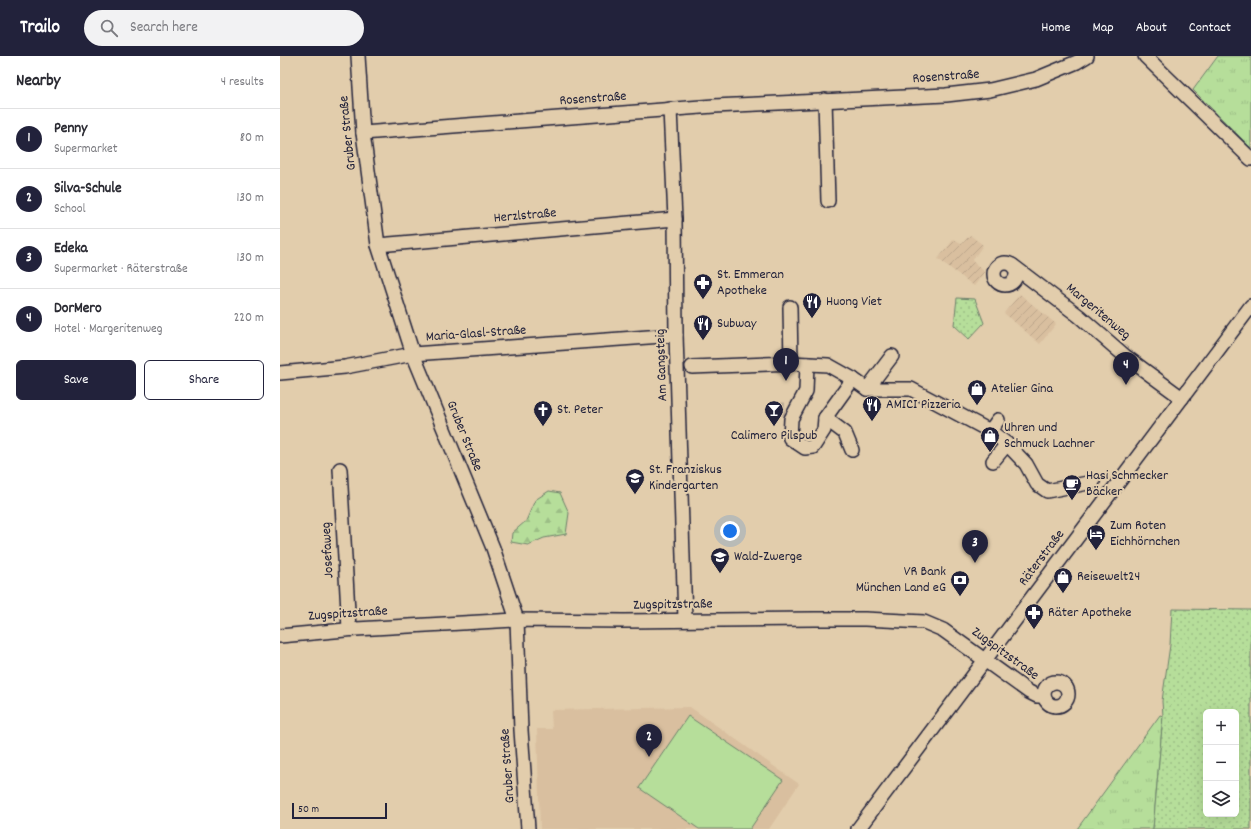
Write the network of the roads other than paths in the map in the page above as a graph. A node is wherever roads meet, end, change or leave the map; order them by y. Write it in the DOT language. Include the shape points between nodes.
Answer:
graph roads {
  1 [pos="358,56"];
  2 [pos="1087,56"];
  3 [pos="1145,56"];
  4 [pos="825,100"];
  5 [pos="670,109"];
  6 [pos="363,133"];
  7 [pos="1251,159"];
  8 [pos="828,201"];
  9 [pos="675,219"];
  10 [pos="378,245"];
  11 [pos="1012,265"];
  12 [pos="1251,306"];
  13 [pos="790,307"];
  14 [pos="676,335"];
  15 [pos="413,354"];
  16 [pos="892,356"];
  17 [pos="791,363"];
  18 [pos="808,364"];
  19 [pos="692,367"];
  20 [pos="280,373"];
  21 [pos="853,379"];
  22 [pos="867,389"];
  23 [pos="1182,398"];
  24 [pos="825,418"];
  25 [pos="998,420"];
  26 [pos="990,431"];
  27 [pos="1007,444"];
  28 [pos="852,450"];
  29 [pos="993,461"];
  30 [pos="340,470"];
  31 [pos="1092,482"];
  32 [pos="517,620"];
  33 [pos="685,620"];
  34 [pos="349,629"];
  35 [pos="280,636"];
  36 [pos="986,660"];
  37 [pos="1044,696"];
  38 [pos="528,829"];
  39 [pos="858,829"];
  1 -- 6 [label="street, Gruber Straße"];
  2 -- 4 [label="street, Rosenstraße" via="1036,79 990,90 946,95"];
  3 -- 7 [label="street"];
  4 -- 5 [label="street, Rosenstraße"];
  4 -- 8 [label="street"];
  5 -- 6 [label="street, Rosenstraße"];
  5 -- 9 [label="street, Am Gangsteig"];
  6 -- 10 [label="street, Gruber Straße"];
  9 -- 10 [label="street, Herzlstraße"];
  9 -- 14 [label="street, Am Gangsteig"];
  10 -- 15 [label="street, Gruber Straße"];
  11 -- 23 [label="street, Margeritenweg" via="1079,316 1125,356"];
  12 -- 23 [label="street, Räterstraße"];
  13 -- 17 [label="street"];
  14 -- 15 [label="street, Maria-Glasl-Straße"];
  14 -- 33 [label="street, Am Gangsteig"];
  15 -- 20 [label="street, Maria-Glasl-Straße" via="345,367"];
  15 -- 32 [label="street, Gruber Straße" via="493,548"];
  16 -- 22 [label="street"];
  17 -- 18 [label="street"];
  17 -- 19 [label="street"];
  18 -- 21 [label="street" via="828,365"];
  18 -- 24 [label="street" via="806,391 790,409 790,438 805,448 813,447 824,430"];
  21 -- 22 [label="street"];
  21 -- 24 [label="street"];
  22 -- 26 [label="street" via="911,389"];
  23 -- 36 [label="street, Räterstraße"];
  24 -- 28 [label="street" via="845,433"];
  25 -- 26 [label="street"];
  26 -- 27 [label="street"];
  27 -- 29 [label="street"];
  27 -- 31 [label="street" via="1026,464 1037,484 1047,491 1054,494"];
  30 -- 34 [label="street, Josefaweg"];
  32 -- 33 [label="street, Zugspitzstraße"];
  32 -- 34 [label="street, Zugspitzstraße"];
  32 -- 38 [label="street, Gruber Straße"];
  33 -- 36 [label="street, Zugspitzstraße" via="865,619 924,622 943,630"];
  34 -- 35 [label="street, Zugspitzstraße"];
  36 -- 37 [label="street, Zugspitzstraße" via="1029,692"];
  36 -- 39 [label="street, Räterstraße"];
}
